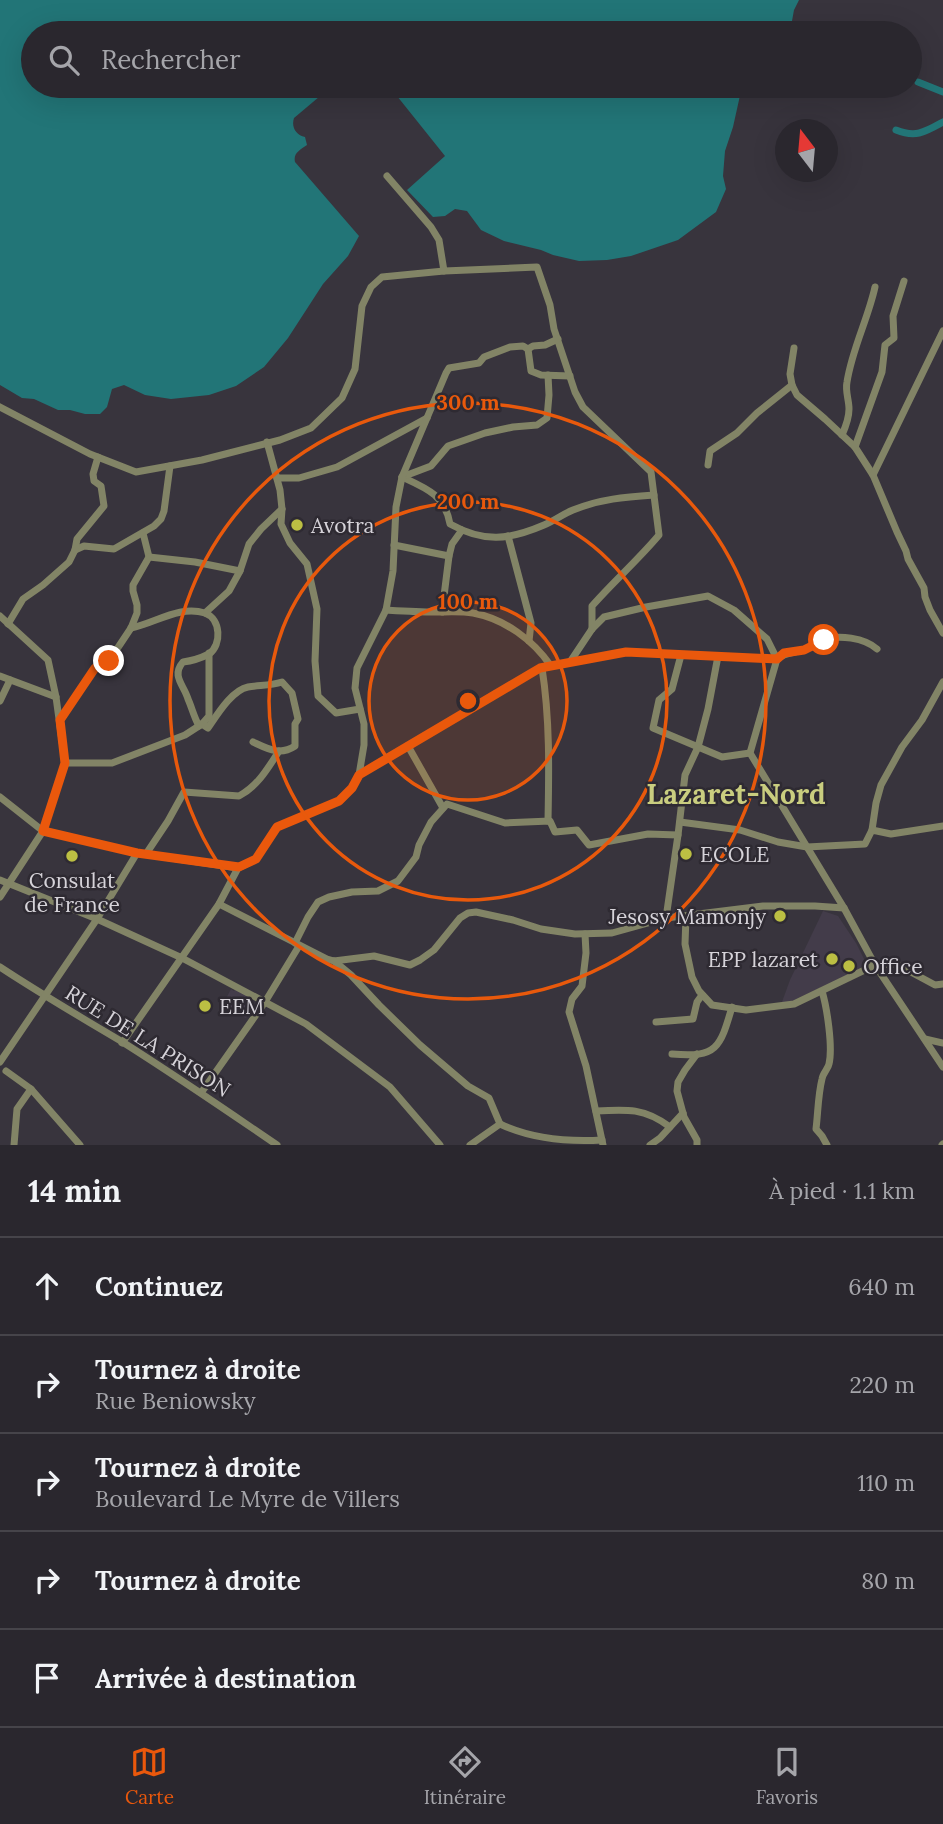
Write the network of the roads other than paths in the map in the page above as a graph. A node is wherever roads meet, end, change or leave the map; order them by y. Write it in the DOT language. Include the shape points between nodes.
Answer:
graph roads {
  1 [pos="387,176"];
  2 [pos="444,271"];
  3 [pos="904,281"];
  4 [pos="875,287"];
  5 [pos="943,331"];
  6 [pos="558,340"];
  7 [pos="794,348"];
  8 [pos="528,349"];
  9 [pos="548,375"];
  10 [pos="570,376"];
  11 [pos="792,385"];
  12 [pos="0,407"];
  13 [pos="426,418"];
  14 [pos="842,435"];
  15 [pos="267,442"];
  16 [pos="855,447"];
  17 [pos="98,457"];
  18 [pos="708,465"];
  19 [pos="170,466"];
  20 [pos="873,475"];
  21 [pos="402,477"];
  22 [pos="277,478"];
  23 [pos="654,495"];
  24 [pos="282,509"];
  25 [pos="463,530"];
  26 [pos="143,533"];
  27 [pos="508,536"];
  28 [pos="394,545"];
  29 [pos="75,550"];
  30 [pos="149,556"];
  31 [pos="449,556"];
  32 [pos="240,571"];
  33 [pos="386,610"];
  34 [pos="442,612"];
  35 [pos="205,613"];
  36 [pos="0,616"];
  37 [pos="8,624"];
  38 [pos="131,628"];
  39 [pos="592,629"];
  40 [pos="943,633"];
  41 [pos="529,641"];
  42 [pos="877,649"];
  43 [pos="209,653"];
  44 [pos="681,654"];
  45 [pos="718,656"];
  46 [pos="777,659"];
  47 [pos="569,662"];
  48 [pos="551,666"];
  49 [pos="542,668"];
  50 [pos="0,676"];
  51 [pos="10,680"];
  52 [pos="943,682"];
  53 [pos="56,697"];
  54 [pos="0,701"];
  55 [pos="360,709"];
  56 [pos="60,720"];
  57 [pos="200,725"];
  58 [pos="253,742"];
  59 [pos="408,746"];
  60 [pos="698,747"];
  61 [pos="279,751"];
  62 [pos="750,754"];
  63 [pos="65,763"];
  64 [pos="359,775"];
  65 [pos="0,797"];
  66 [pos="443,808"];
  67 [pos="548,821"];
  68 [pos="680,822"];
  69 [pos="943,826"];
  70 [pos="872,830"];
  71 [pos="43,831"];
  72 [pos="678,835"];
  73 [pos="807,847"];
  74 [pos="137,853"];
  75 [pos="146,853"];
  76 [pos="239,867"];
  77 [pos="0,880"];
  78 [pos="8,884"];
  79 [pos="0,897"];
  80 [pos="219,904"];
  81 [pos="844,908"];
  82 [pos="686,916"];
  83 [pos="666,918"];
  84 [pos="97,919"];
  85 [pos="585,934"];
  86 [pos="297,944"];
  87 [pos="182,958"];
  88 [pos="334,961"];
  89 [pos="875,965"];
  90 [pos="0,967"];
  91 [pos="943,984"];
  92 [pos="822,991"];
  93 [pos="702,995"];
  94 [pos="44,996"];
  95 [pos="265,1002"];
  96 [pos="732,1007"];
  97 [pos="656,1022"];
  98 [pos="925,1040"];
  99 [pos="122,1042"];
  100 [pos="943,1043"];
  101 [pos="672,1054"];
  102 [pos="697,1054"];
  103 [pos="0,1062"];
  104 [pos="943,1067"];
  105 [pos="6,1071"];
  106 [pos="31,1089"];
  107 [pos="201,1093"];
  108 [pos="596,1111"];
  109 [pos="683,1113"];
  110 [pos="500,1124"];
  111 [pos="670,1127"];
  112 [pos="603,1142"];
  113 [pos="14,1145"];
  114 [pos="80,1145"];
  115 [pos="276,1145"];
  116 [pos="440,1145"];
  117 [pos="470,1145"];
  118 [pos="650,1145"];
  119 [pos="697,1145"];
  120 [pos="827,1145"];
  1 -- 2 [label="street" via="439,240"];
  2 -- 6 [label="street" via="537,267"];
  2 -- 15 [label="street" via="382,278 371,287 362,306 355,369 342,398 311,428"];
  3 -- 16 [label="street" via="893,316 894,338 884,345 882,372"];
  4 -- 14 [label="street" via="850,366 846,385 849,409"];
  5 -- 20 [label="street"];
  6 -- 8 [label="street"];
  6 -- 10 [label="street"];
  7 -- 11 [label="street"];
  8 -- 9 [label="street" via="531,371"];
  8 -- 13 [label="street" via="510,347 479,363 449,368"];
  9 -- 10 [label="street"];
  9 -- 21 [label="street" via="547,418 537,425 485,433 448,446 431,466"];
  10 -- 23 [label="street" via="583,407 651,471"];
  11 -- 14 [label="street" via="797,395"];
  11 -- 18 [label="street" via="710,451"];
  12 -- 17 [label="street"];
  13 -- 21 [label="street"];
  13 -- 22 [label="street" via="337,467 299,478"];
  14 -- 16 [label="street"];
  15 -- 19 [label="street"];
  15 -- 22 [label="street"];
  16 -- 20 [label="street"];
  17 -- 19 [label="street" via="136,472"];
  17 -- 29 [label="street" via="93,474 101,486 104,506 77,538"];
  19 -- 26 [label="street" via="161,519"];
  20 -- 40 [label="street"];
  21 -- 25 [label="street" via="437,495 450,524"];
  21 -- 28 [label="street"];
  22 -- 24 [label="street"];
  23 -- 27 [label="street" via="615,498"];
  23 -- 39 [label="street" via="659,535 592,606"];
  24 -- 32 [label="street" via="249,544"];
  24 -- 55 [label="street" via="281,524 307,564 317,608 318,696 336,713"];
  25 -- 27 [label="street" via="478,536"];
  25 -- 31 [label="street"];
  26 -- 29 [label="street" via="114,549 84,546"];
  26 -- 30 [label="street"];
  27 -- 41 [label="street" via="531,624"];
  28 -- 31 [label="street"];
  28 -- 33 [label="street"];
  29 -- 37 [label="street" via="69,562 23,598"];
  30 -- 32 [label="street"];
  30 -- 38 [label="street" via="133,585 137,613"];
  31 -- 34 [label="street"];
  32 -- 35 [label="street" via="229,592"];
  33 -- 34 [label="street"];
  33 -- 55 [label="street" via="357,668"];
  34 -- 41 [label="street" via="491,617"];
  35 -- 38 [label="street" via="175,613"];
  35 -- 43 [label="street" via="216,622 218,631 215,648"];
  36 -- 37 [label="street"];
  37 -- 53 [label="street" via="48,660"];
  38 -- 56 [label="street" via="109,661 95,668"];
  39 -- 46 [label="street" via="604,617 708,596 734,610 767,639"];
  39 -- 47 [label="street"];
  41 -- 48 [label="street"];
  42 -- 46 [label="street" via="870,643 832,637"];
  43 -- 57 [label="street" via="209,716"];
  43 -- 57 [label="street" via="179,666 180,685"];
  44 -- 45 [label="street"];
  44 -- 47 [label="street" via="626,652"];
  44 -- 60 [label="street" via="672,689 659,700 653,728"];
  45 -- 46 [label="street"];
  45 -- 60 [label="street"];
  46 -- 62 [label="street"];
  47 -- 48 [label="street"];
  48 -- 49 [label="street"];
  49 -- 59 [label="street"];
  49 -- 67 [label="street" via="549,756"];
  50 -- 51 [label="street"];
  51 -- 53 [label="street"];
  51 -- 54 [label="street"];
  52 -- 70 [label="street" via="881,785"];
  53 -- 56 [label="street"];
  55 -- 64 [label="street" via="364,745"];
  56 -- 63 [label="street"];
  57 -- 61 [label="street" via="208,727 244,687 282,682 292,693 298,719 295,746"];
  57 -- 63 [label="street" via="112,763"];
  58 -- 61 [label="street"];
  59 -- 64 [label="street"];
  59 -- 66 [label="street"];
  60 -- 62 [label="street" via="722,757"];
  60 -- 68 [label="street" via="685,775"];
  61 -- 75 [label="street" via="265,775 239,796 184,792"];
  62 -- 73 [label="street"];
  63 -- 71 [label="street"];
  64 -- 76 [label="street" via="339,801 277,827 256,859"];
  65 -- 71 [label="street"];
  66 -- 67 [label="street" via="447,804 467,809 505,824"];
  66 -- 86 [label="street" via="398,881 377,891 352,892 318,902"];
  67 -- 72 [label="street" via="555,832 577,830 589,845 648,834"];
  68 -- 72 [label="street"];
  68 -- 73 [label="street" via="740,830"];
  69 -- 70 [label="street" via="891,834"];
  70 -- 73 [label="street" via="865,844"];
  71 -- 74 [label="street"];
  71 -- 78 [label="street"];
  72 -- 83 [label="street"];
  73 -- 81 [label="street"];
  74 -- 75 [label="street"];
  74 -- 84 [label="street"];
  75 -- 76 [label="street"];
  76 -- 80 [label="street"];
  77 -- 78 [label="street"];
  78 -- 79 [label="street"];
  78 -- 84 [label="street"];
  80 -- 86 [label="street"];
  80 -- 87 [label="street"];
  81 -- 82 [label="street" via="763,906"];
  81 -- 89 [label="street"];
  82 -- 83 [label="street"];
  82 -- 93 [label="street" via="685,944 692,977"];
  83 -- 85 [label="street" via="612,933"];
  84 -- 87 [label="street"];
  84 -- 94 [label="street"];
  85 -- 88 [label="street" via="541,929 476,912 460,918 434,950 410,965 374,956"];
  85 -- 108 [label="street" via="582,986 569,1012"];
  86 -- 88 [label="street"];
  86 -- 95 [label="street"];
  87 -- 95 [label="street"];
  87 -- 99 [label="street"];
  88 -- 110 [label="street" via="420,1045 489,1098"];
  89 -- 91 [label="street" via="896,964 935,985"];
  89 -- 92 [label="street"];
  89 -- 98 [label="street"];
  90 -- 94 [label="street, RUE DE LA PRISON"];
  92 -- 96 [label="street" via="794,1004 746,1010"];
  92 -- 120 [label="street" via="829,1065 821,1083 816,1129"];
  93 -- 96 [label="street" via="712,1004"];
  93 -- 97 [label="street" via="692,1019"];
  94 -- 99 [label="street, RUE DE LA PRISON"];
  94 -- 103 [label="street"];
  95 -- 107 [label="street"];
  95 -- 116 [label="street" via="306,1024 390,1087"];
  96 -- 102 [label="street" via="716,1047"];
  98 -- 100 [label="street"];
  98 -- 104 [label="street"];
  99 -- 107 [label="street, RUE DE LA PRISON"];
  101 -- 102 [label="street"];
  102 -- 109 [label="street" via="678,1082"];
  105 -- 106 [label="street"];
  106 -- 113 [label="street" via="17,1109"];
  106 -- 114 [label="street"];
  107 -- 115 [label="street, RUE DE LA PRISON"];
  108 -- 111 [label="street" via="643,1112"];
  108 -- 112 [label="street"];
  109 -- 111 [label="street"];
  109 -- 119 [label="street"];
  110 -- 112 [label="street" via="547,1138"];
  110 -- 117 [label="street"];
  111 -- 118 [label="street"];
}
